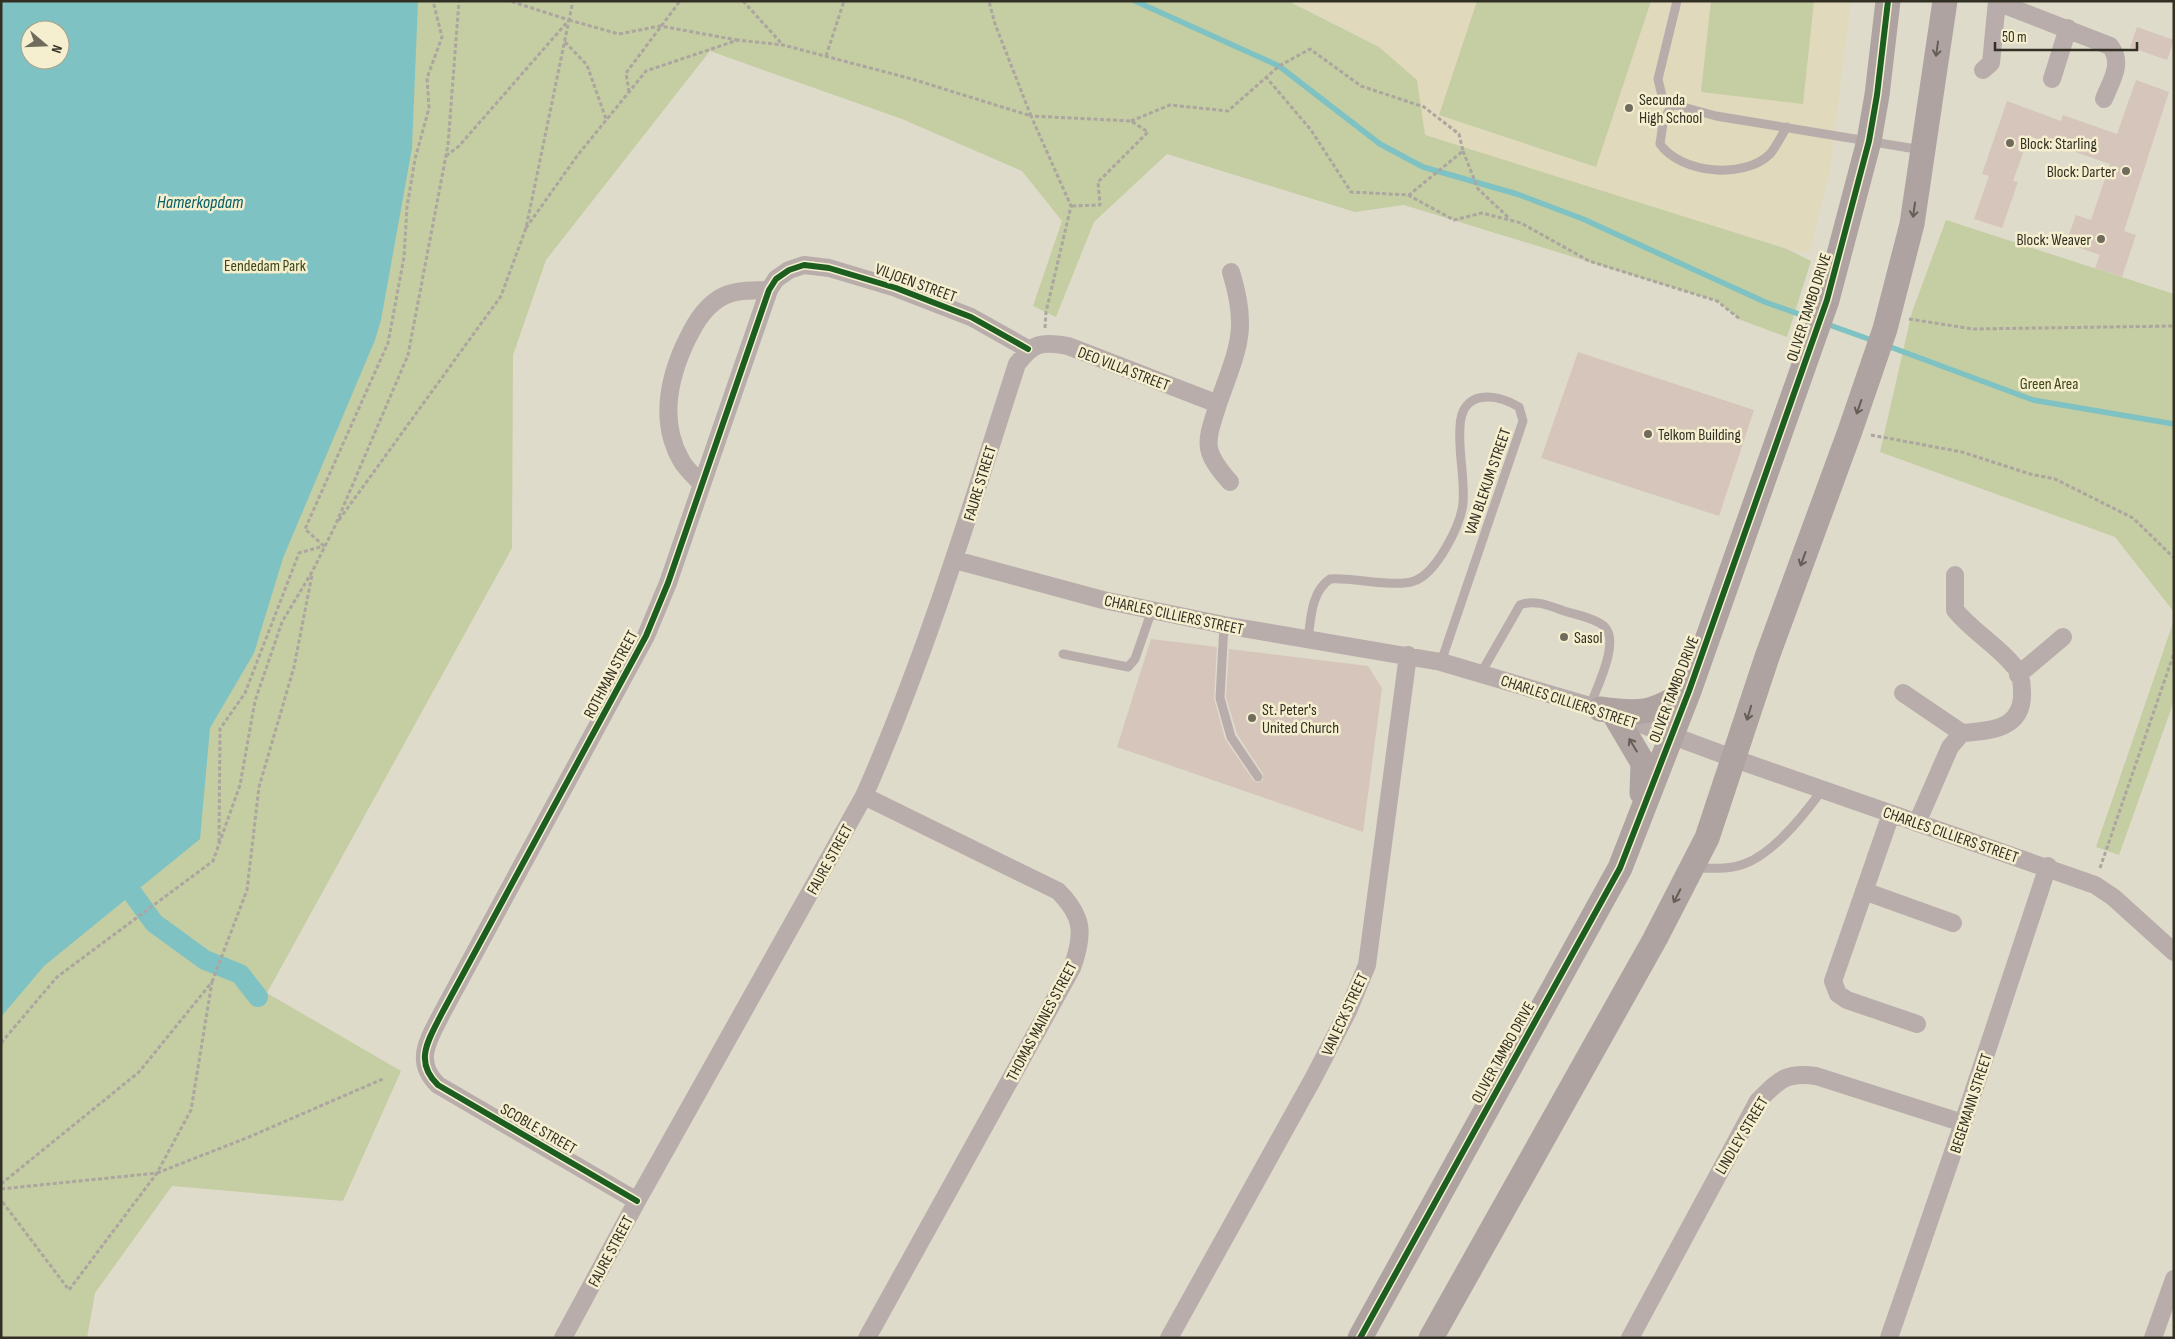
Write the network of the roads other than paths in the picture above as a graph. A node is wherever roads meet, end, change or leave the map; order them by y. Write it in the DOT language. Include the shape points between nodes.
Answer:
graph roads {
  1 [pos="1677,1"];
  2 [pos="1888,1"];
  3 [pos="1944,1"];
  4 [pos="1997,2"];
  5 [pos="2068,28"];
  6 [pos="1983,70"];
  7 [pos="2052,79"];
  8 [pos="2104,99"];
  9 [pos="1672,104"];
  10 [pos="1787,127"];
  11 [pos="1869,141"];
  12 [pos="1922,150"];
  13 [pos="788,270"];
  14 [pos="1231,272"];
  15 [pos="769,290"];
  16 [pos="1036,346"];
  17 [pos="1218,404"];
  18 [pos="701,482"];
  19 [pos="1230,482"];
  20 [pos="955,560"];
  21 [pos="1956,574"];
  22 [pos="1152,610"];
  23 [pos="1224,625"];
  24 [pos="2063,637"];
  25 [pos="1308,639"];
  26 [pos="1063,654"];
  27 [pos="1408,655"];
  28 [pos="1441,662"];
  29 [pos="1481,674"];
  30 [pos="2018,675"];
  31 [pos="1689,692"];
  32 [pos="1903,693"];
  33 [pos="1601,710"];
  34 [pos="1962,734"];
  35 [pos="1670,735"];
  36 [pos="1735,759"];
  37 [pos="1258,777"];
  38 [pos="1822,790"];
  39 [pos="864,796"];
  40 [pos="1891,814"];
  41 [pos="1917,823"];
  42 [pos="1636,825"];
  43 [pos="2048,866"];
  44 [pos="1692,868"];
  45 [pos="1864,891"];
  46 [pos="1953,923"];
  47 [pos="2174,952"];
  48 [pos="1917,1024"];
  49 [pos="429,1076"];
  50 [pos="1964,1123"];
  51 [pos="637,1201"];
  52 [pos="2174,1279"];
  53 [pos="563,1338"];
  54 [pos="867,1338"];
  55 [pos="1169,1338"];
  56 [pos="1360,1338"];
  57 [pos="1431,1338"];
  58 [pos="1630,1338"];
  59 [pos="1889,1338"];
  60 [pos="2153,1338"];
  1 -- 9 [label="lane" via="1658,79 1662,96"];
  2 -- 11 [label="street, OLIVER TAMBO DRIVE"];
  3 -- 12 [label="street, one-way"];
  4 -- 5 [label="street"];
  4 -- 6 [label="street" via="1991,63"];
  5 -- 7 [label="street"];
  5 -- 8 [label="street" via="2103,42 2116,53 2117,66"];
  9 -- 10 [label="lane" via="1716,116"];
  9 -- 10 [label="lane" via="1663,123 1660,144 1667,154 1677,159 1717,172 1744,168 1769,155"];
  10 -- 11 [label="lane"];
  11 -- 12 [label="lane"];
  11 -- 31 [label="street, OLIVER TAMBO DRIVE" via="1827,300"];
  12 -- 36 [label="street, one-way" via="1912,224 1887,322 1767,657"];
  13 -- 15 [label="street, ROTHMAN STREET" via="776,279"];
  13 -- 16 [label="street, VILJOEN STREET" via="804,265 829,268 896,288"];
  14 -- 17 [label="street" via="1240,300 1242,322 1235,357"];
  15 -- 18 [label="street, ROTHMAN STREET"];
  15 -- 18 [label="street" via="736,292 721,297 708,307 693,326 676,365 669,391 671,432 681,461"];
  16 -- 17 [label="street, DEO VILLA STREET" via="1068,346"];
  16 -- 20 [label="street, FAURE STREET" via="1016,364"];
  17 -- 19 [label="street" via="1208,447 1215,464"];
  18 -- 49 [label="street, ROTHMAN STREET" via="668,583 646,636 430,1037 425,1055"];
  20 -- 22 [label="street, CHARLES CILLIERS STREET"];
  20 -- 39 [label="street, FAURE STREET" via="890,738"];
  21 -- 30 [label="street" via="1955,610 1970,628 2016,668"];
  22 -- 23 [label="street, CHARLES CILLIERS STREET"];
  22 -- 26 [label="lane" via="1135,659 1128,666"];
  23 -- 25 [label="street, CHARLES CILLIERS STREET"];
  23 -- 37 [label="lane" via="1220,698 1231,737"];
  24 -- 30 [label="street"];
  25 -- 27 [label="street, CHARLES CILLIERS STREET"];
  25 -- 28 [label="lane, VAN BLEKUM STREET" via="1312,605 1321,584 1330,579 1414,581 1437,564 1463,506 1460,425 1465,410 1475,398 1505,398 1520,407 1523,421"];
  27 -- 28 [label="street, CHARLES CILLIERS STREET"];
  27 -- 55 [label="street, VAN ECK STREET" via="1367,965 1348,1011 1314,1076"];
  28 -- 29 [label="street, CHARLES CILLIERS STREET"];
  29 -- 33 [label="street, CHARLES CILLIERS STREET"];
  29 -- 33 [label="lane" via="1520,605 1536,602 1592,620 1608,631 1610,648"];
  30 -- 34 [label="street" via="2022,684 2020,712 2010,723 1988,731"];
  31 -- 33 [label="street" via="1649,712"];
  31 -- 35 [label="street, OLIVER TAMBO DRIVE"];
  32 -- 34 [label="street"];
  33 -- 35 [label="street, CHARLES CILLIERS STREET"];
  42 -- 33 [label="street, one-way" via="1644,780 1643,762"];
  34 -- 41 [label="street" via="1950,747"];
  35 -- 36 [label="street, CHARLES CILLIERS STREET"];
  35 -- 42 [label="street, OLIVER TAMBO DRIVE"];
  36 -- 38 [label="street, CHARLES CILLIERS STREET"];
  36 -- 44 [label="street" via="1707,838"];
  38 -- 40 [label="street, CHARLES CILLIERS STREET"];
  38 -- 44 [label="lane" via="1800,820 1754,859 1732,867"];
  39 -- 51 [label="street, FAURE STREET"];
  39 -- 54 [label="street, THOMAS MAINES STREET" via="1058,891 1070,903 1081,932 1072,968"];
  40 -- 41 [label="street, CHARLES CILLIERS STREET"];
  40 -- 45 [label="street"];
  41 -- 43 [label="street, CHARLES CILLIERS STREET"];
  42 -- 56 [label="street, OLIVER TAMBO DRIVE" via="1620,868"];
  43 -- 47 [label="street, CHARLES CILLIERS STREET" via="2095,884"];
  43 -- 50 [label="street, BEGEMANN STREET"];
  44 -- 57 [label="street, one-way" via="1655,940"];
  45 -- 46 [label="street"];
  45 -- 48 [label="street" via="1834,974 1834,990 1847,1000"];
  49 -- 51 [label="street, SCOBLE STREET" via="438,1085"];
  50 -- 58 [label="street, LINDLEY STREET" via="1816,1076 1797,1074 1780,1079 1758,1100"];
  50 -- 59 [label="street, BEGEMANN STREET"];
  51 -- 53 [label="street, FAURE STREET"];
  52 -- 60 [label="street"];
}
